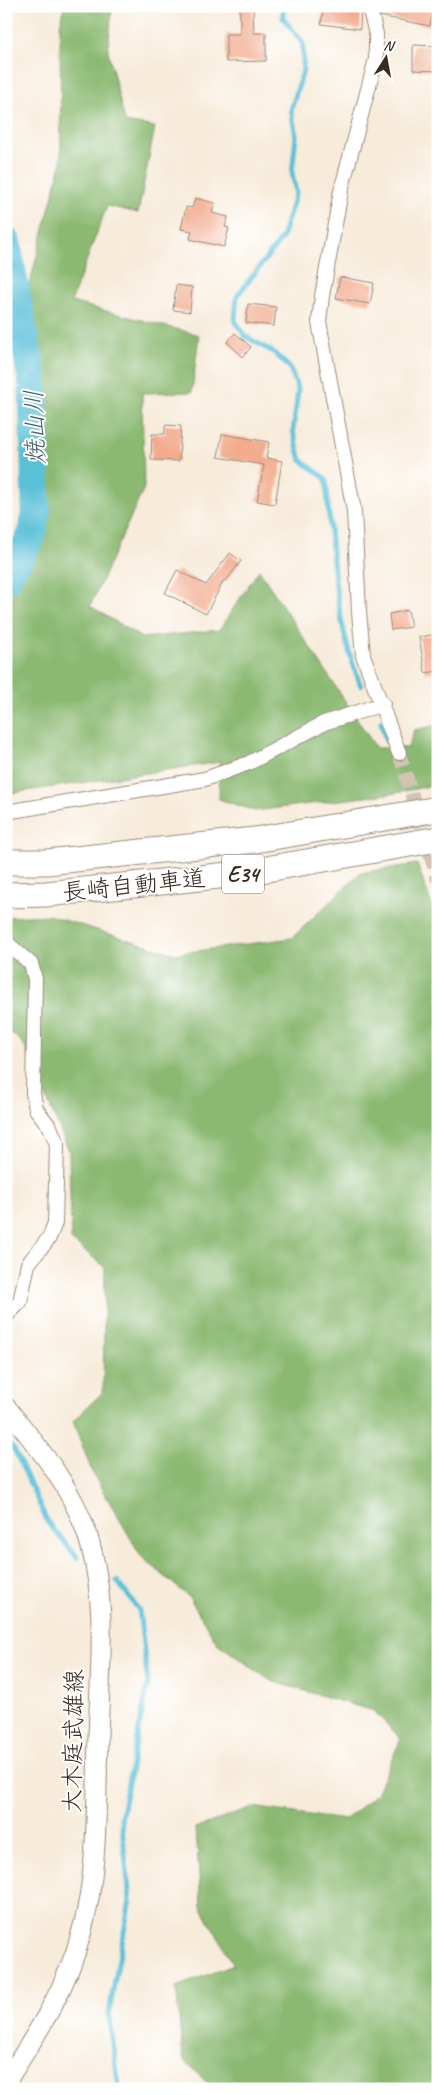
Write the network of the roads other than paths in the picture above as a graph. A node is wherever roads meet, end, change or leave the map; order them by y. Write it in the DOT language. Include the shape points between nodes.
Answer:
graph roads {
  1 [pos="368,6"];
  2 [pos="383,704"];
  3 [pos="399,753"];
  4 [pos="438,809"];
  5 [pos="6,812"];
  6 [pos="438,839"];
  7 [pos="6,862"];
  8 [pos="6,895"];
  9 [pos="6,942"];
  10 [pos="6,1316"];
  11 [pos="6,1407"];
  12 [pos="6,2082"];
  1 -- 2 [label="street" via="376,34 376,59 341,191 319,322 354,511 364,655"];
  2 -- 3 [label="street"];
  2 -- 5 [label="street" via="324,723 249,763 205,779"];
  4 -- 7 [label="highway, 長崎自動車道 / E34" via="255,840 47,862"];
  6 -- 8 [label="highway, 長崎自動車道 / E34" via="238,874 46,894"];
  9 -- 10 [label="street" via="31,964 35,979 33,1093 36,1109 50,1127 57,1144 55,1223 49,1238 28,1264 20,1302"];
  11 -- 12 [label="main road, 大木庭武雄線" via="67,1486 88,1536 98,1583 100,1637 96,1833 82,1934 64,1984"];
}
